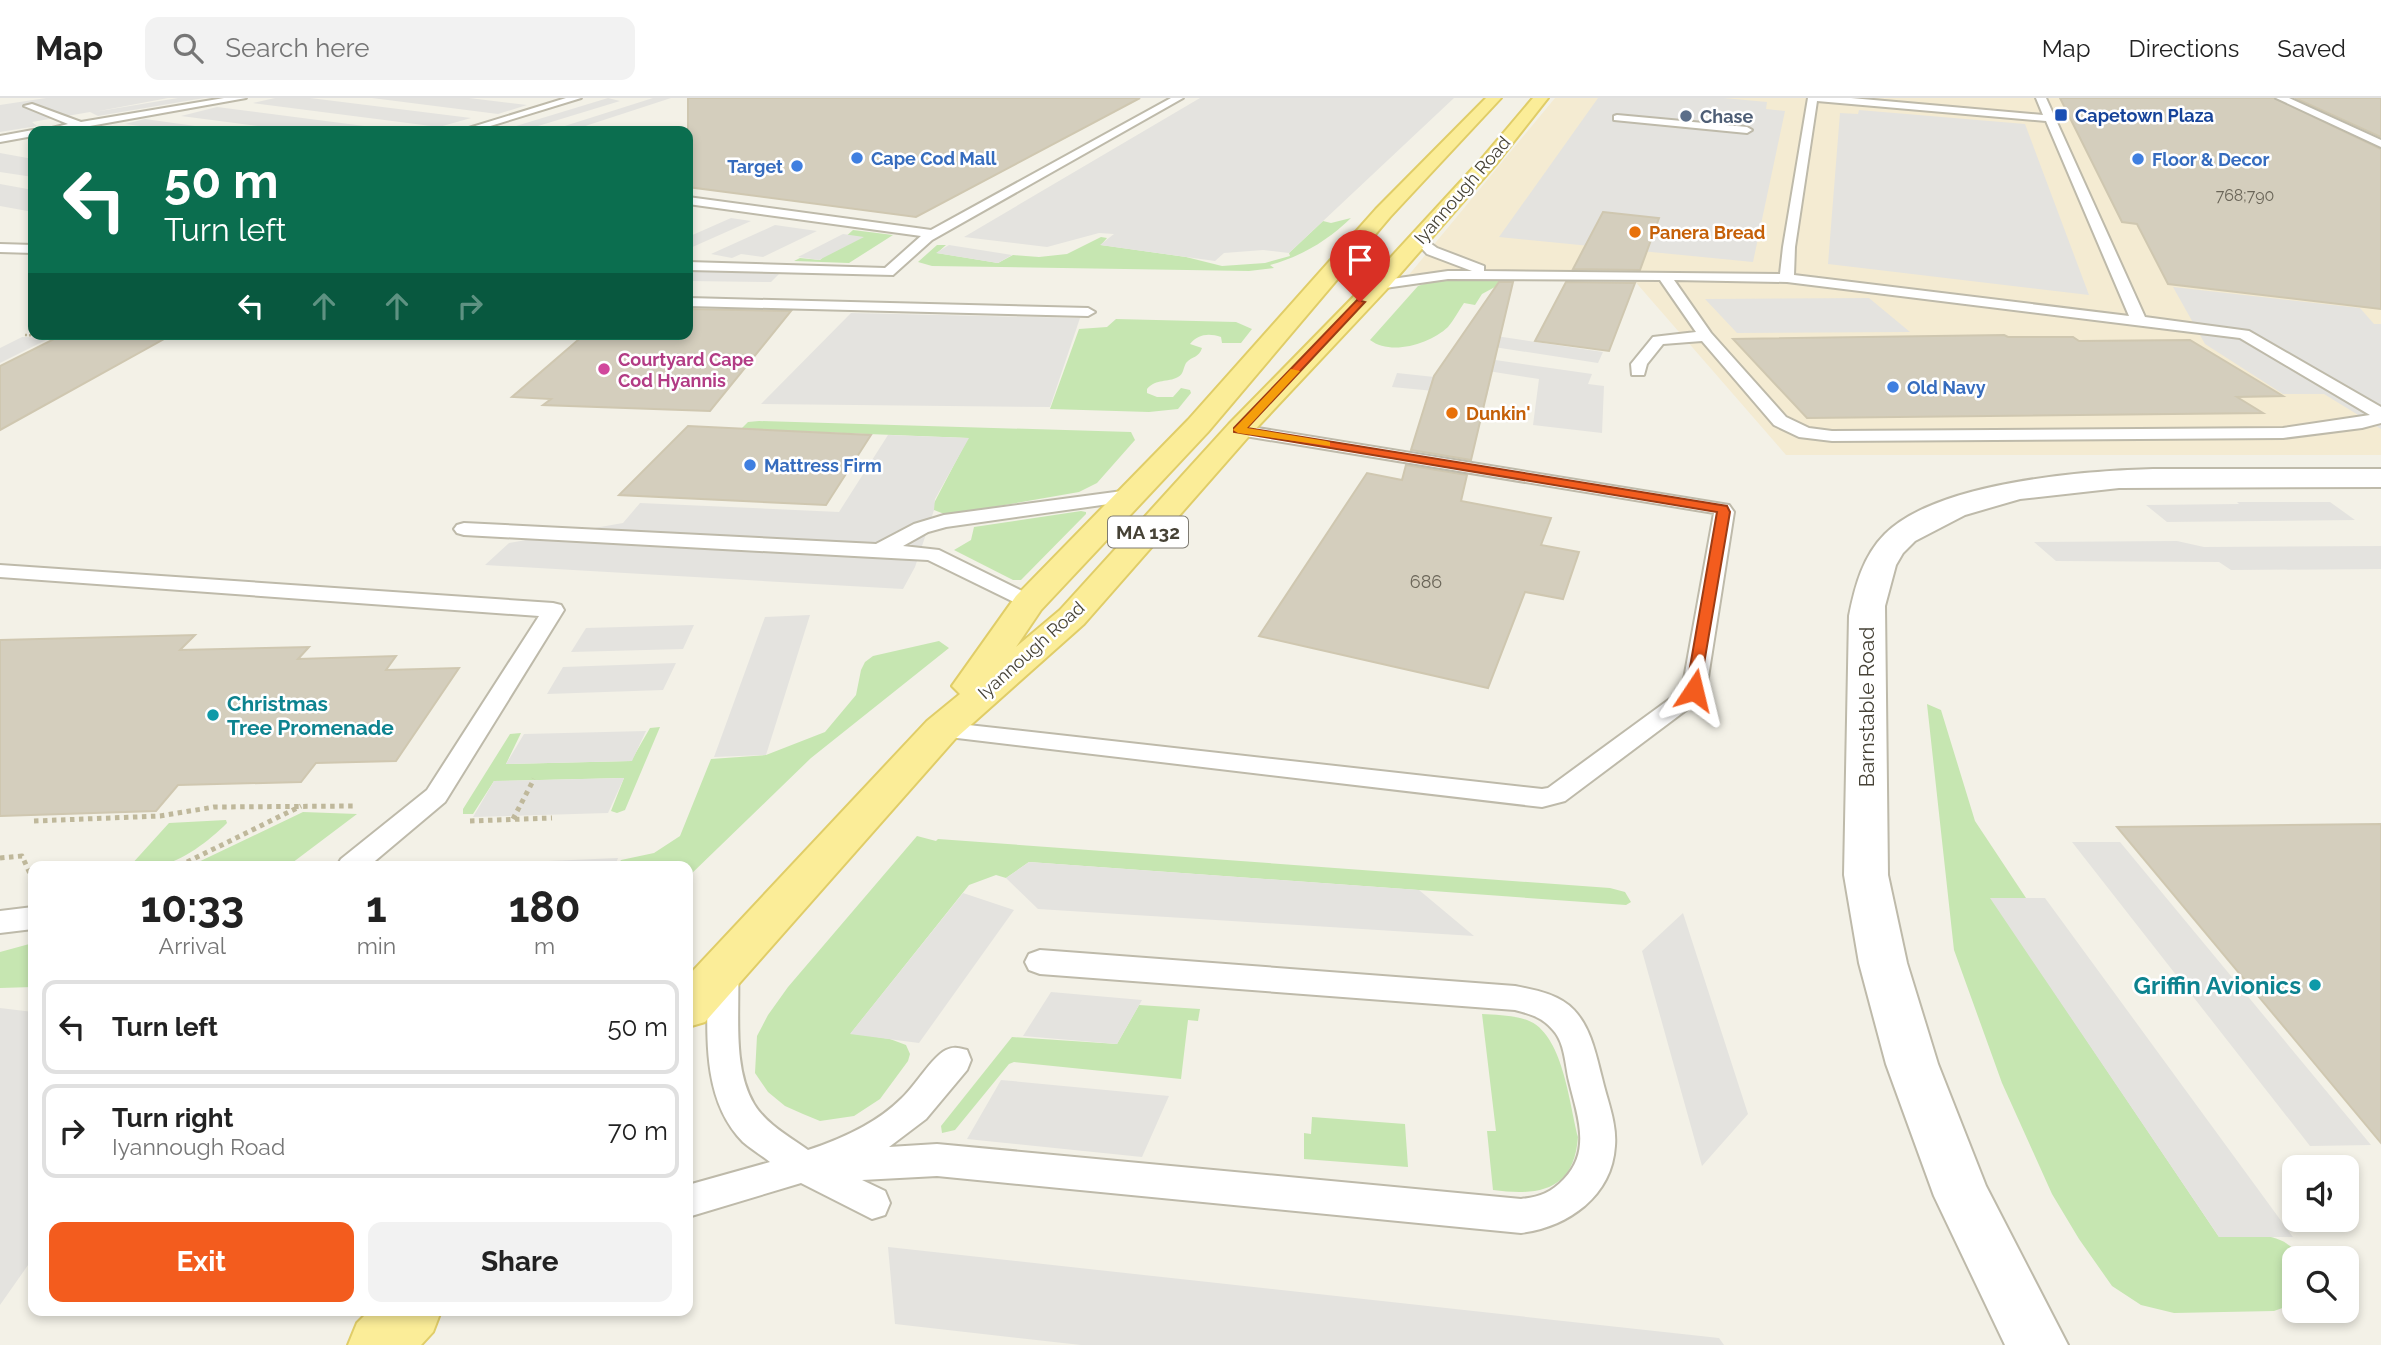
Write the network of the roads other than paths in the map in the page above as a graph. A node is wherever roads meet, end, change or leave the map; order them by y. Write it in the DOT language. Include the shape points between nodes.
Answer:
graph roads {
  1 [pos="241,98"];
  2 [pos="576,98"];
  3 [pos="1178,98"];
  4 [pos="1494,98"];
  5 [pos="1541,98"];
  6 [pos="1816,98"];
  7 [pos="2041,98"];
  8 [pos="2281,98"];
  9 [pos="29,106"];
  10 [pos="1617,118"];
  11 [pos="2049,118"];
  12 [pos="81,125"];
  13 [pos="75,126"];
  14 [pos="481,126"];
  15 [pos="1747,130"];
  16 [pos="28,134"];
  17 [pos="0,139"];
  18 [pos="2381,144"];
  19 [pos="693,201"];
  20 [pos="933,234"];
  21 [pos="1419,239"];
  22 [pos="0,248"];
  23 [pos="28,249"];
  24 [pos="693,266"];
  25 [pos="1504,275"];
  26 [pos="1664,276"];
  27 [pos="1787,278"];
  28 [pos="1378,285"];
  29 [pos="693,302"];
  30 [pos="1088,312"];
  31 [pos="2138,321"];
  32 [pos="1706,336"];
  33 [pos="1638,372"];
  34 [pos="2381,415"];
  35 [pos="1238,430"];
  36 [pos="2381,478"];
  37 [pos="1130,496"];
  38 [pos="464,529"];
  39 [pos="879,550"];
  40 [pos="0,570"];
  41 [pos="1028,603"];
  42 [pos="940,730"];
  43 [pos="357,861"];
  44 [pos="28,919"];
  45 [pos="0,922"];
  46 [pos="1040,962"];
  47 [pos="723,969"];
  48 [pos="693,1002"];
  49 [pos="955,1060"];
  50 [pos="804,1167"];
  51 [pos="693,1199"];
  52 [pos="872,1203"];
  53 [pos="2037,1345"];
  1 -- 12 [label="lane"];
  2 -- 14 [label="lane"];
  3 -- 20 [label="lane"];
  4 -- 37 [label="main road, Iyannough Road / MA 132" via="1382,213 1198,426"];
  5 -- 21 [label="main road, Iyannough Road / MA 132"];
  6 -- 11 [label="lane"];
  6 -- 27 [label="lane"];
  7 -- 11 [label="lane"];
  8 -- 18 [label="lane"];
  9 -- 12 [label="lane"];
  10 -- 15 [label="lane"];
  11 -- 31 [label="lane"];
  12 -- 13 [label="lane"];
  16 -- 17 [label="lane"];
  19 -- 20 [label="lane"];
  20 -- 24 [label="lane" via="888,272"];
  21 -- 25 [label="lane" via="1450,259"];
  21 -- 28 [label="main road, Iyannough Road / MA 132"];
  22 -- 23 [label="lane"];
  25 -- 26 [label="lane"];
  25 -- 28 [label="lane" via="1424,276"];
  26 -- 27 [label="lane"];
  26 -- 32 [label="lane"];
  27 -- 31 [label="lane"];
  28 -- 35 [label="main road, Iyannough Road / MA 132"];
  29 -- 30 [label="lane"];
  31 -- 34 [label="lane" via="2244,334"];
  32 -- 33 [label="lane" via="1658,340"];
  32 -- 34 [label="lane" via="1780,421 1818,435 2283,433 2362,423"];
  35 -- 42 [label="main road, Iyannough Road / MA 132" via="1072,617"];
  35 -- 42 [label="lane" via="1722,509 1694,690 1556,795 1542,798"];
  36 -- 53 [label="street, Barnstable Road" via="2109,480 2014,490 1969,503 1916,527 1898,540 1872,582 1866,616 1866,875 1883,963 1912,1064 1962,1196"];
  37 -- 39 [label="lane" via="944,522"];
  37 -- 41 [label="main road, Iyannough Road / MA 132"];
  38 -- 39 [label="lane"];
  39 -- 41 [label="lane" via="932,554"];
  40 -- 43 [label="lane" via="553,610 436,796"];
  41 -- 42 [label="main road, Iyannough Road / MA 132"];
  42 -- 47 [label="main road, Iyannough Road / MA 132"];
  44 -- 45 [label="lane"];
  46 -- 50 [label="lane" via="1537,1003 1569,1026 1578,1046 1597,1128 1596,1161 1557,1206 1521,1216 937,1160"];
  47 -- 48 [label="main road, Iyannough Road / MA 132"];
  47 -- 50 [label="lane" via="725,1066 738,1111 756,1132"];
  49 -- 50 [label="lane" via="899,1122"];
  50 -- 51 [label="lane"];
  50 -- 52 [label="lane"];
}
